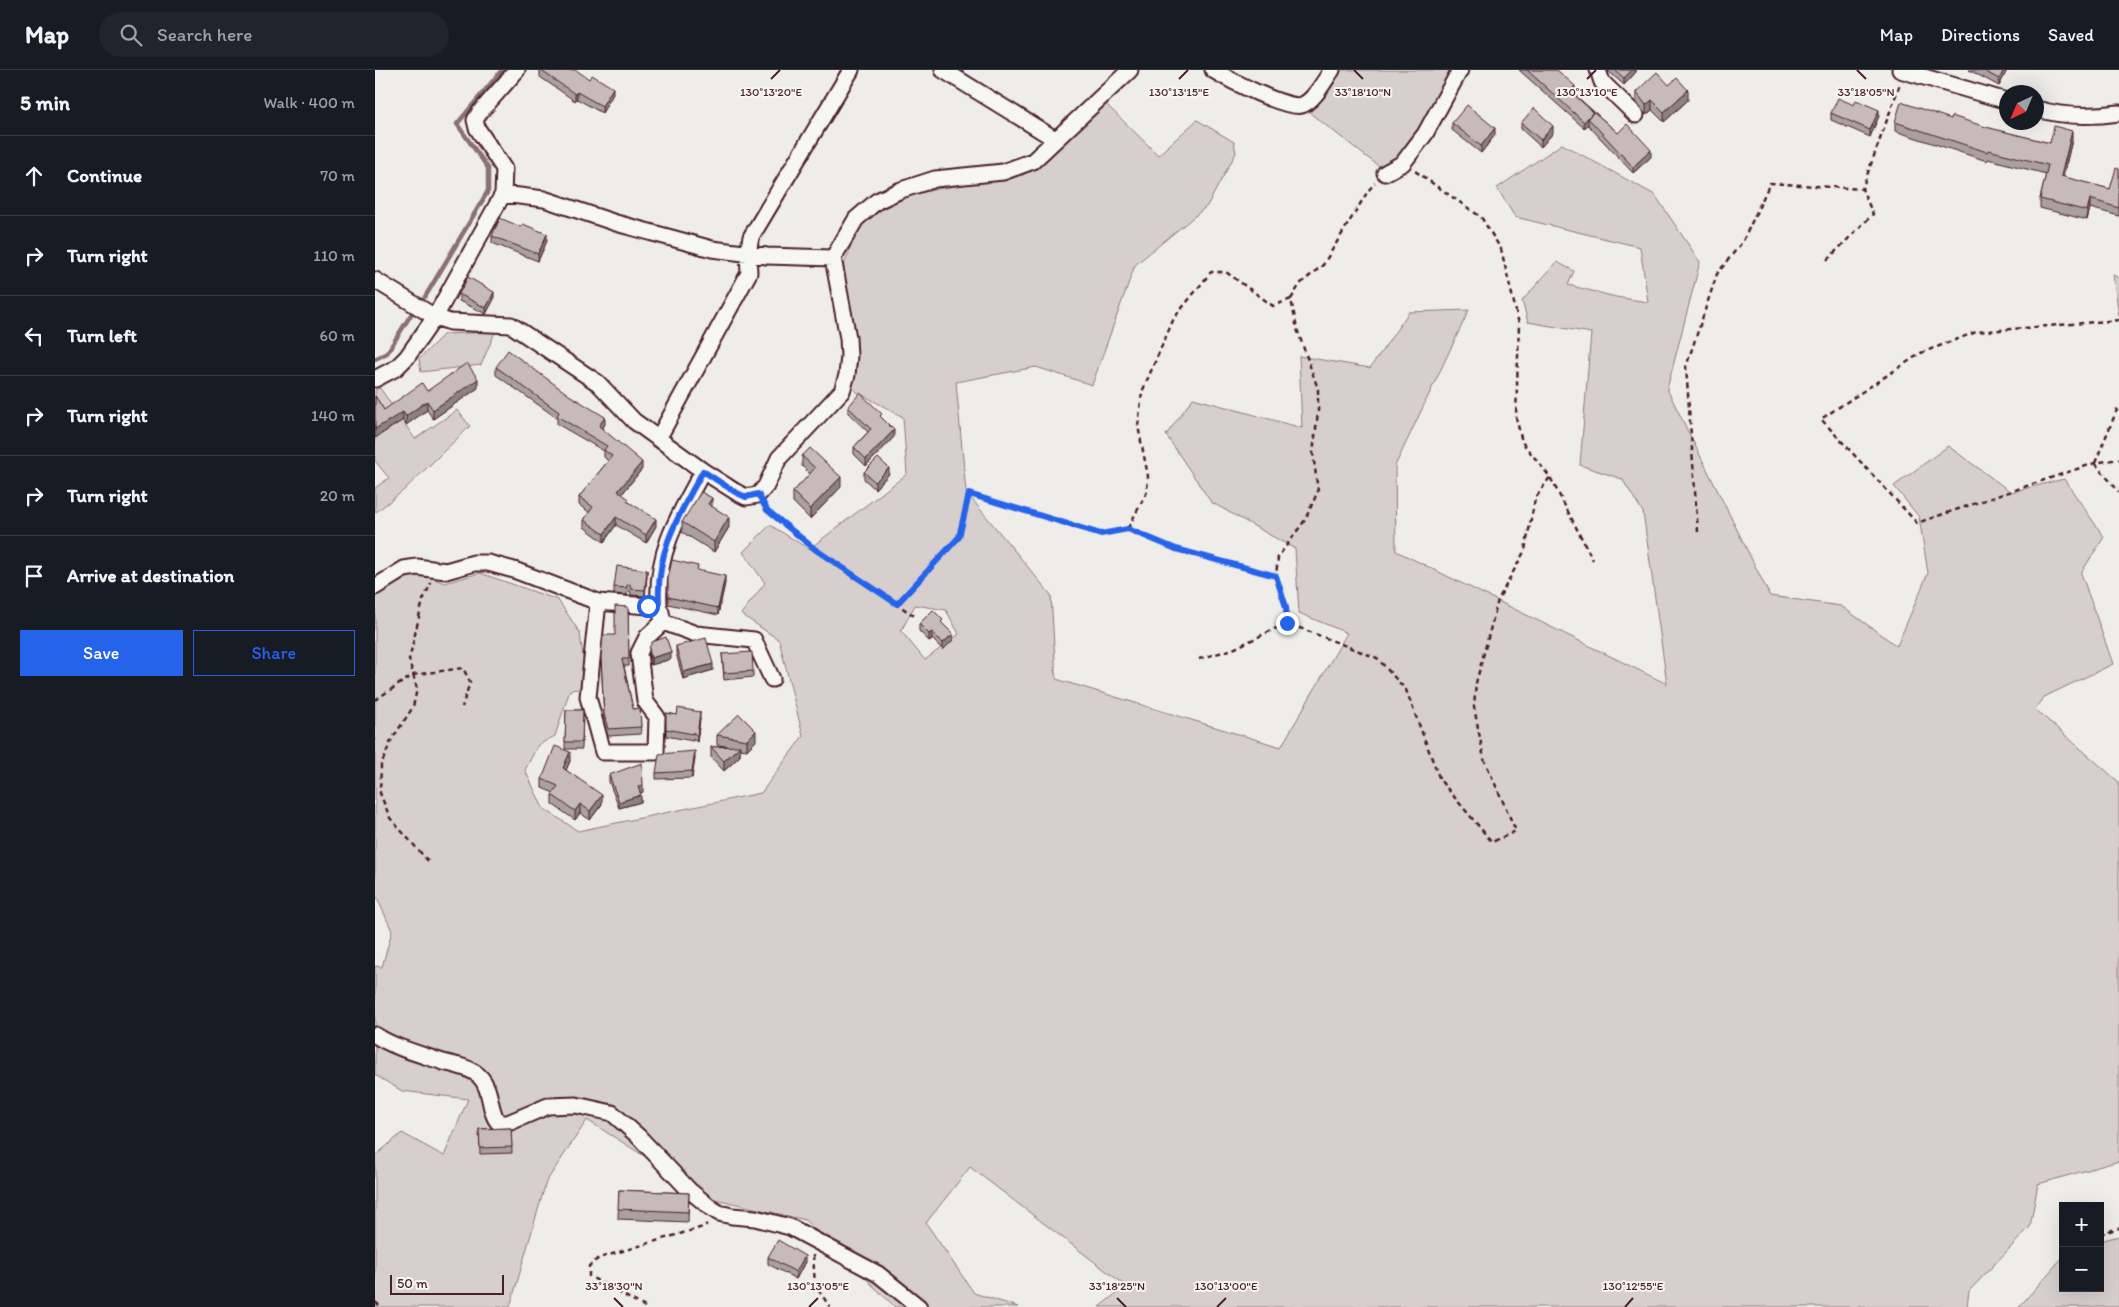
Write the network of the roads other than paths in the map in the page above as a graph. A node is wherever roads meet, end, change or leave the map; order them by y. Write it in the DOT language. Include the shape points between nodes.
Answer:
graph roads {
  1 [pos="517,70"];
  2 [pos="851,70"];
  3 [pos="943,70"];
  4 [pos="1131,70"];
  5 [pos="1213,70"];
  6 [pos="1332,70"];
  7 [pos="1460,70"];
  8 [pos="1598,70"];
  9 [pos="1902,71"];
  10 [pos="1999,99"];
  11 [pos="2044,111"];
  12 [pos="2119,113"];
  13 [pos="1636,115"];
  14 [pos="1055,139"];
  15 [pos="1385,172"];
  16 [pos="503,194"];
  17 [pos="748,253"];
  18 [pos="833,258"];
  19 [pos="375,280"];
  20 [pos="435,317"];
  21 [pos="375,379"];
  22 [pos="658,439"];
  23 [pos="703,471"];
  24 [pos="375,587"];
  25 [pos="598,602"];
  26 [pos="659,603"];
  27 [pos="663,622"];
  28 [pos="772,679"];
  29 [pos="375,1035"];
  30 [pos="919,1307"];
  1 -- 16 [label="street" via="475,120 504,169"];
  2 -- 17 [label="street" via="751,237"];
  3 -- 14 [label="street"];
  4 -- 14 [label="street"];
  5 -- 6 [label="street" via="1285,105 1302,105 1314,96"];
  7 -- 15 [label="street" via="1425,134 1403,163"];
  8 -- 13 [label="street" via="1602,82"];
  9 -- 10 [label="street"];
  11 -- 12 [label="street" via="2082,116"];
  14 -- 18 [label="street" via="1033,161 1003,172 935,179 877,202 856,219"];
  16 -- 17 [label="street" via="544,199 712,249"];
  16 -- 20 [label="street"];
  17 -- 18 [label="street"];
  17 -- 22 [label="street" via="749,273"];
  18 -- 23 [label="street" via="848,338 847,375 841,392 779,458 766,486 758,494 746,497"];
  19 -- 20 [label="street"];
  20 -- 21 [label="street" via="407,357"];
  20 -- 22 [label="street" via="449,322 511,324 598,383 634,422"];
  22 -- 23 [label="street"];
  23 -- 26 [label="street" via="672,528 664,550 658,584"];
  24 -- 25 [label="street" via="404,569 417,567 446,572 474,563 489,563"];
  25 -- 26 [label="street" via="648,606"];
  25 -- 27 [label="street" via="588,697 603,752 656,752 657,717 645,701 639,653 647,637"];
  26 -- 27 [label="street"];
  27 -- 28 [label="street" via="696,634 754,640"];
  29 -- 30 [label="street" via="401,1048 476,1074 484,1082 499,1123 508,1123 548,1106 576,1106 612,1113 689,1190 719,1213 790,1227 878,1274"];
}
